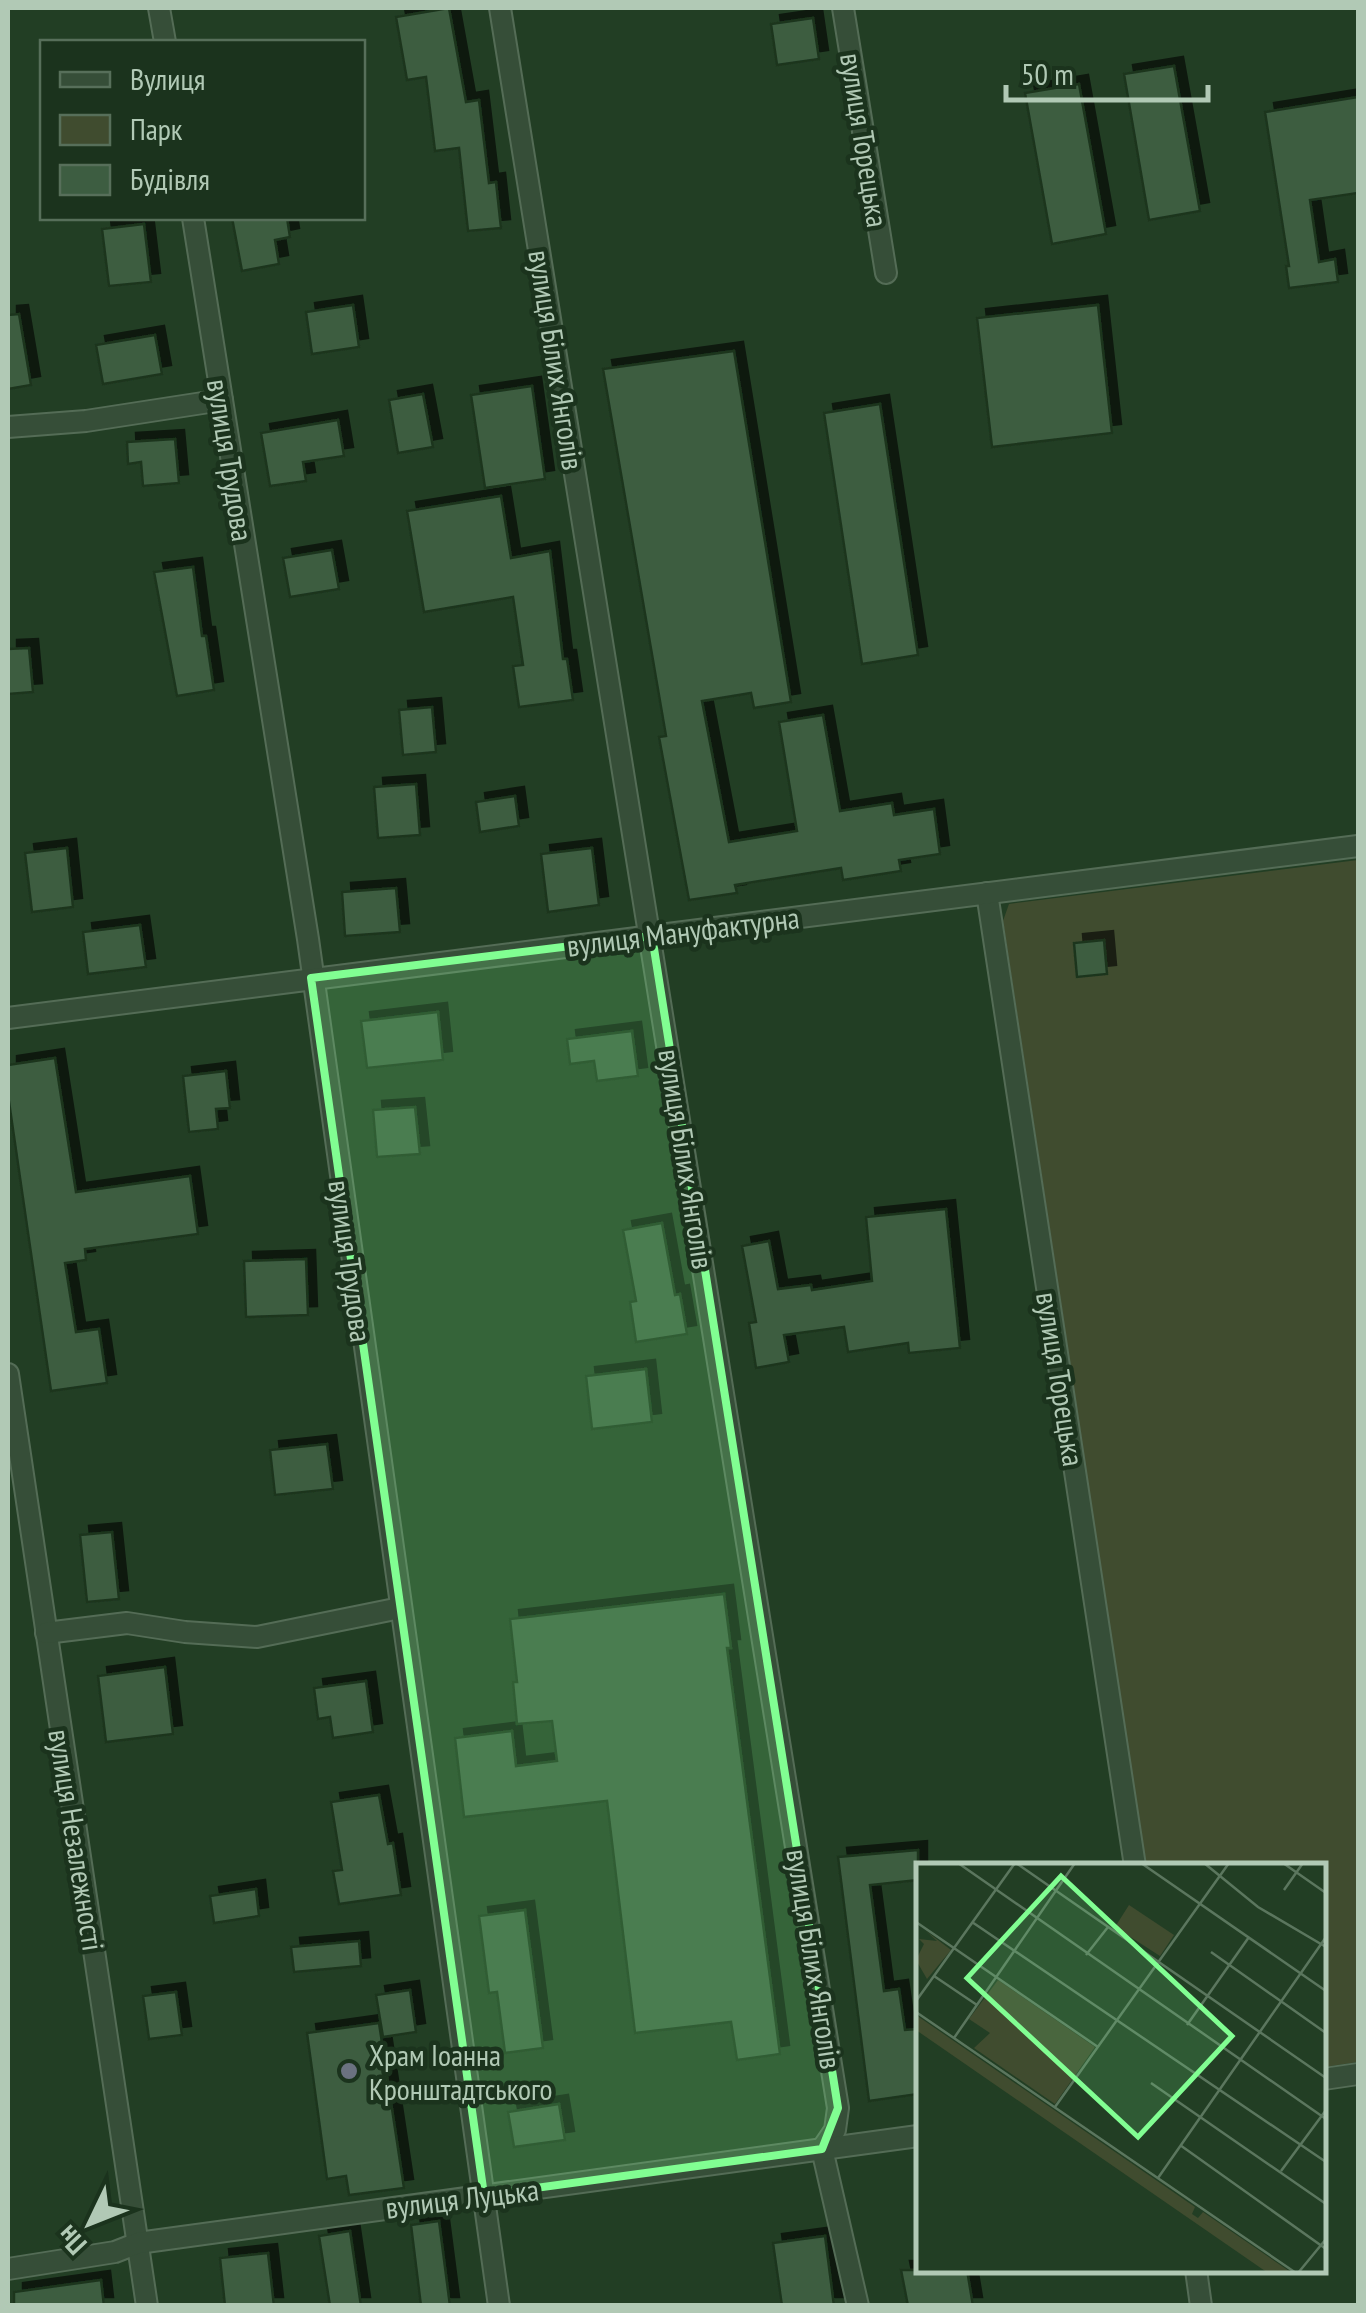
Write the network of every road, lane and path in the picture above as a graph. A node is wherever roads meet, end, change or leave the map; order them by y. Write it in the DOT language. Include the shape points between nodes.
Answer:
graph roads {
  1 [pos="160,8"];
  2 [pos="500,8"];
  3 [pos="843,8"];
  4 [pos="165,40"];
  5 [pos="193,220"];
  6 [pos="886,273"];
  7 [pos="222,400"];
  8 [pos="8,427"];
  9 [pos="1358,846"];
  10 [pos="987,893"];
  11 [pos="652,936"];
  12 [pos="311,978"];
  13 [pos="8,1018"];
  14 [pos="8,1374"];
  15 [pos="400,1608"];
  16 [pos="46,1633"];
  17 [pos="1135,1863"];
  18 [pos="1358,2074"];
  19 [pos="1326,2079"];
  20 [pos="916,2136"];
  21 [pos="822,2149"];
  22 [pos="484,2195"];
  23 [pos="138,2243"];
  24 [pos="8,2269"];
  25 [pos="1196,2273"];
  26 [pos="147,2306"];
  27 [pos="499,2306"];
  28 [pos="858,2306"];
  29 [pos="1202,2306"];
  1 -- 4 [label="street"];
  2 -- 11 [label="street, вулиця Білих Янголів"];
  3 -- 6 [label="street, вулиця Торецька"];
  5 -- 7 [label="street, вулиця Трудова"];
  7 -- 8 [label="street"];
  7 -- 12 [label="street, вулиця Трудова"];
  9 -- 10 [label="street, вулиця Мануфактурна"];
  10 -- 11 [label="street, вулиця Мануфактурна"];
  10 -- 17 [label="street, вулиця Торецька"];
  11 -- 12 [label="street, вулиця Мануфактурна"];
  11 -- 21 [label="street, вулиця Білих Янголів" via="838,2108 835,2130"];
  12 -- 13 [label="street, вулиця Мануфактурна"];
  12 -- 15 [label="street, вулиця Трудова"];
  14 -- 16 [label="street, вулиця Незалежності"];
  15 -- 16 [label="street" via="257,1637 127,1622"];
  15 -- 22 [label="street, вулиця Трудова"];
  16 -- 23 [label="street, вулиця Незалежності"];
  18 -- 19 [label="street"];
  20 -- 21 [label="street, вулиця Луцька"];
  21 -- 22 [label="street, вулиця Луцька"];
  21 -- 28 [label="street"];
  22 -- 23 [label="street, вулиця Луцька"];
  22 -- 27 [label="street, вулиця Трудова"];
  23 -- 24 [label="street, вулиця Луцька"];
  23 -- 26 [label="street, вулиця Незалежності"];
  25 -- 29 [label="street"];
}
